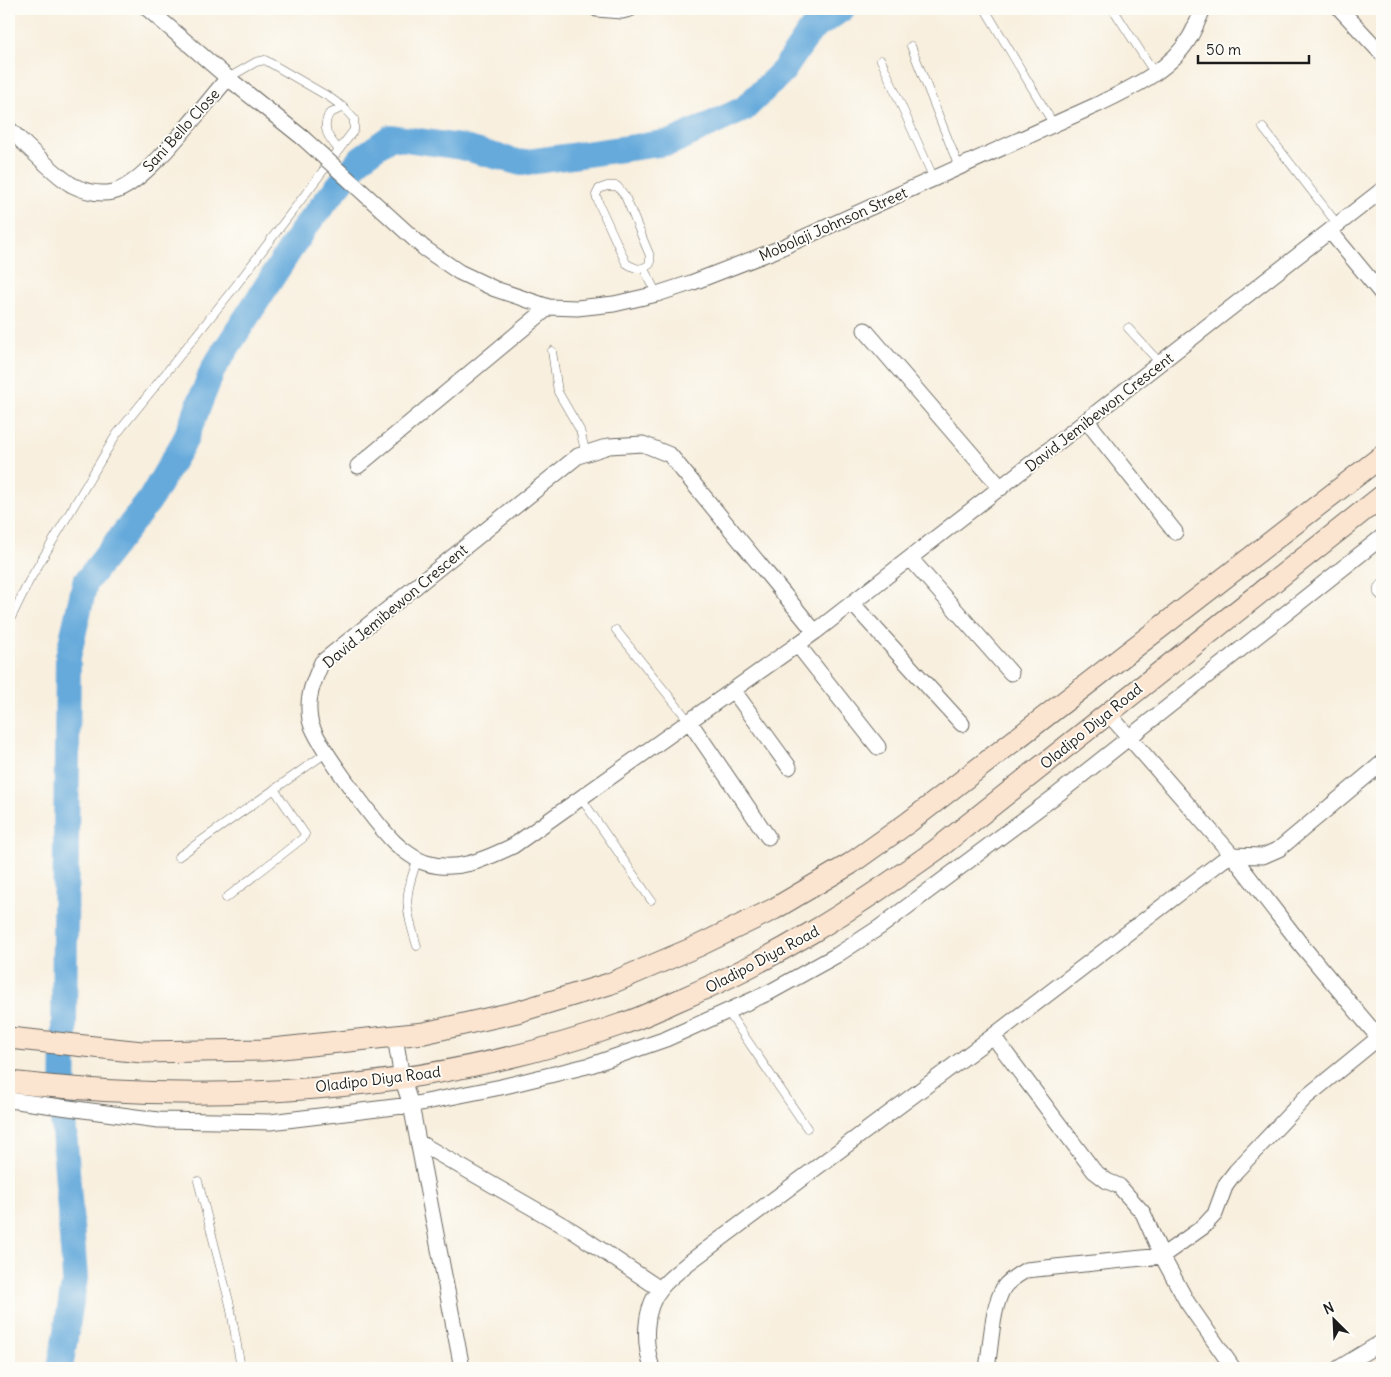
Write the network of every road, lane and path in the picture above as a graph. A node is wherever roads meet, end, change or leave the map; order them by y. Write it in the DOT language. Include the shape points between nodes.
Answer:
graph roads {
  1 [pos="148,9"];
  2 [pos="597,9"];
  3 [pos="630,9"];
  4 [pos="985,9"];
  5 [pos="1113,9"];
  6 [pos="1203,9"];
  7 [pos="1340,9"];
  8 [pos="911,46"];
  9 [pos="1382,54"];
  10 [pos="881,60"];
  11 [pos="1154,72"];
  12 [pos="228,78"];
  13 [pos="343,106"];
  14 [pos="1054,125"];
  15 [pos="1264,128"];
  16 [pos="9,129"];
  17 [pos="339,150"];
  18 [pos="959,168"];
  19 [pos="934,179"];
  20 [pos="1382,190"];
  21 [pos="1334,228"];
  22 [pos="644,269"];
  23 [pos="657,294"];
  24 [pos="1382,294"];
  25 [pos="549,307"];
  26 [pos="1128,328"];
  27 [pos="865,330"];
  28 [pos="552,351"];
  29 [pos="1161,364"];
  30 [pos="1087,421"];
  31 [pos="586,454"];
  32 [pos="1382,456"];
  33 [pos="358,466"];
  34 [pos="1001,488"];
  35 [pos="1382,496"];
  36 [pos="1175,532"];
  37 [pos="1382,537"];
  38 [pos="910,558"];
  39 [pos="1382,584"];
  40 [pos="1382,597"];
  41 [pos="852,603"];
  42 [pos="9,622"];
  43 [pos="616,630"];
  44 [pos="815,632"];
  45 [pos="797,644"];
  46 [pos="1011,673"];
  47 [pos="733,690"];
  48 [pos="1107,712"];
  49 [pos="689,721"];
  50 [pos="962,724"];
  51 [pos="1128,737"];
  52 [pos="878,747"];
  53 [pos="326,753"];
  54 [pos="1382,763"];
  55 [pos="789,767"];
  56 [pos="274,789"];
  57 [pos="581,798"];
  58 [pos="768,837"];
  59 [pos="1232,855"];
  60 [pos="178,857"];
  61 [pos="418,859"];
  62 [pos="226,898"];
  63 [pos="651,900"];
  64 [pos="417,946"];
  65 [pos="728,1012"];
  66 [pos="993,1036"];
  67 [pos="395,1037"];
  68 [pos="1380,1037"];
  69 [pos="13,1039"];
  70 [pos="402,1078"];
  71 [pos="12,1091"];
  72 [pos="412,1105"];
  73 [pos="807,1128"];
  74 [pos="418,1142"];
  75 [pos="198,1181"];
  76 [pos="1162,1256"];
  77 [pos="660,1289"];
  78 [pos="1382,1342"];
  79 [pos="241,1368"];
  80 [pos="462,1368"];
  81 [pos="652,1368"];
  82 [pos="987,1368"];
  83 [pos="1233,1368"];
  84 [pos="1339,1368"];
  1 -- 12 [label="street"];
  2 -- 3 [label="street"];
  4 -- 14 [label="lane"];
  5 -- 11 [label="lane"];
  6 -- 11 [label="street, Mobolaji Johnson Street" via="1190,37 1174,59"];
  7 -- 9 [label="street"];
  8 -- 18 [label="lane"];
  10 -- 19 [label="lane"];
  11 -- 14 [label="street, Mobolaji Johnson Street" via="1101,104"];
  12 -- 13 [label="lane" via="265,60"];
  12 -- 16 [label="street, Sani Bello Close" via="152,166 131,184 112,192 92,193 70,184"];
  12 -- 25 [label="street, Mobolaji Johnson Street, bridge" via="303,138 424,248 458,272 495,289"];
  13 -- 17 [label="lane" via="356,126"];
  13 -- 17 [label="lane" via="329,114 325,129"];
  14 -- 18 [label="street, Mobolaji Johnson Street"];
  15 -- 21 [label="lane"];
  17 -- 42 [label="lane" via="116,435 29,581"];
  18 -- 19 [label="street, Mobolaji Johnson Street"];
  19 -- 23 [label="street, Mobolaji Johnson Street" via="776,250"];
  20 -- 21 [label="street, David Jemibewon Crescent"];
  21 -- 24 [label="street"];
  21 -- 29 [label="street, David Jemibewon Crescent"];
  22 -- 22 [label="lane" via="650,264 650,256 621,188 607,186 599,189 596,195 599,204 626,263"];
  22 -- 23 [label="lane"];
  23 -- 25 [label="street, Mobolaji Johnson Street" via="614,304"];
  25 -- 33 [label="street"];
  26 -- 29 [label="lane"];
  27 -- 34 [label="street"];
  28 -- 31 [label="lane" via="558,392 580,430"];
  29 -- 30 [label="street, David Jemibewon Crescent"];
  30 -- 34 [label="street, David Jemibewon Crescent"];
  30 -- 36 [label="street"];
  31 -- 44 [label="street, David Jemibewon Crescent" via="609,446 643,444 670,455"];
  31 -- 53 [label="street, David Jemibewon Crescent" via="578,456 322,662 309,691 310,722"];
  32 -- 67 [label="main road" via="909,822 850,864 774,909 609,984 518,1012"];
  34 -- 38 [label="street, David Jemibewon Crescent"];
  35 -- 48 [label="main road, Oladipo Diya Road"];
  37 -- 51 [label="street"];
  38 -- 41 [label="street, David Jemibewon Crescent"];
  38 -- 46 [label="street"];
  39 -- 40 [label="lane" via="1378,593"];
  41 -- 44 [label="street, David Jemibewon Crescent"];
  41 -- 50 [label="street"];
  43 -- 49 [label="lane"];
  44 -- 45 [label="street, David Jemibewon Crescent"];
  45 -- 47 [label="street, David Jemibewon Crescent"];
  45 -- 52 [label="street"];
  47 -- 49 [label="street, David Jemibewon Crescent"];
  47 -- 55 [label="street"];
  48 -- 51 [label="street"];
  48 -- 70 [label="main road, Oladipo Diya Road" via="936,850 869,898 794,944 715,985 624,1024 532,1053"];
  49 -- 57 [label="street, David Jemibewon Crescent"];
  49 -- 58 [label="street"];
  51 -- 59 [label="street"];
  51 -- 65 [label="street" via="880,927 779,988"];
  53 -- 56 [label="lane"];
  53 -- 61 [label="street, David Jemibewon Crescent" via="394,843"];
  54 -- 59 [label="street" via="1280,849 1263,856"];
  56 -- 60 [label="lane"];
  56 -- 62 [label="lane" via="305,834"];
  57 -- 61 [label="street, David Jemibewon Crescent" via="513,846 473,865 448,866 424,863"];
  57 -- 63 [label="lane"];
  59 -- 66 [label="street"];
  59 -- 68 [label="street" via="1303,947"];
  61 -- 64 [label="lane" via="408,885 407,900"];
  65 -- 72 [label="street" via="666,1039 591,1065"];
  65 -- 73 [label="lane"];
  66 -- 76 [label="street" via="1094,1171 1119,1186 1143,1213"];
  66 -- 77 [label="street" via="687,1264"];
  67 -- 69 [label="main road" via="263,1050 142,1052"];
  67 -- 70 [label="street"];
  68 -- 76 [label="street" via="1305,1098 1236,1171 1226,1184 1215,1214 1209,1221"];
  70 -- 71 [label="main road, Oladipo Diya Road" via="266,1092"];
  70 -- 72 [label="street"];
  71 -- 72 [label="street" via="158,1120 270,1122"];
  72 -- 74 [label="street"];
  74 -- 77 [label="street" via="573,1231"];
  74 -- 80 [label="street"];
  75 -- 79 [label="lane" via="230,1305"];
  76 -- 82 [label="street" via="1026,1270 1015,1277 999,1297"];
  76 -- 83 [label="street" via="1187,1302"];
  77 -- 81 [label="street" via="647,1315 648,1354"];
  78 -- 84 [label="street"];
}
